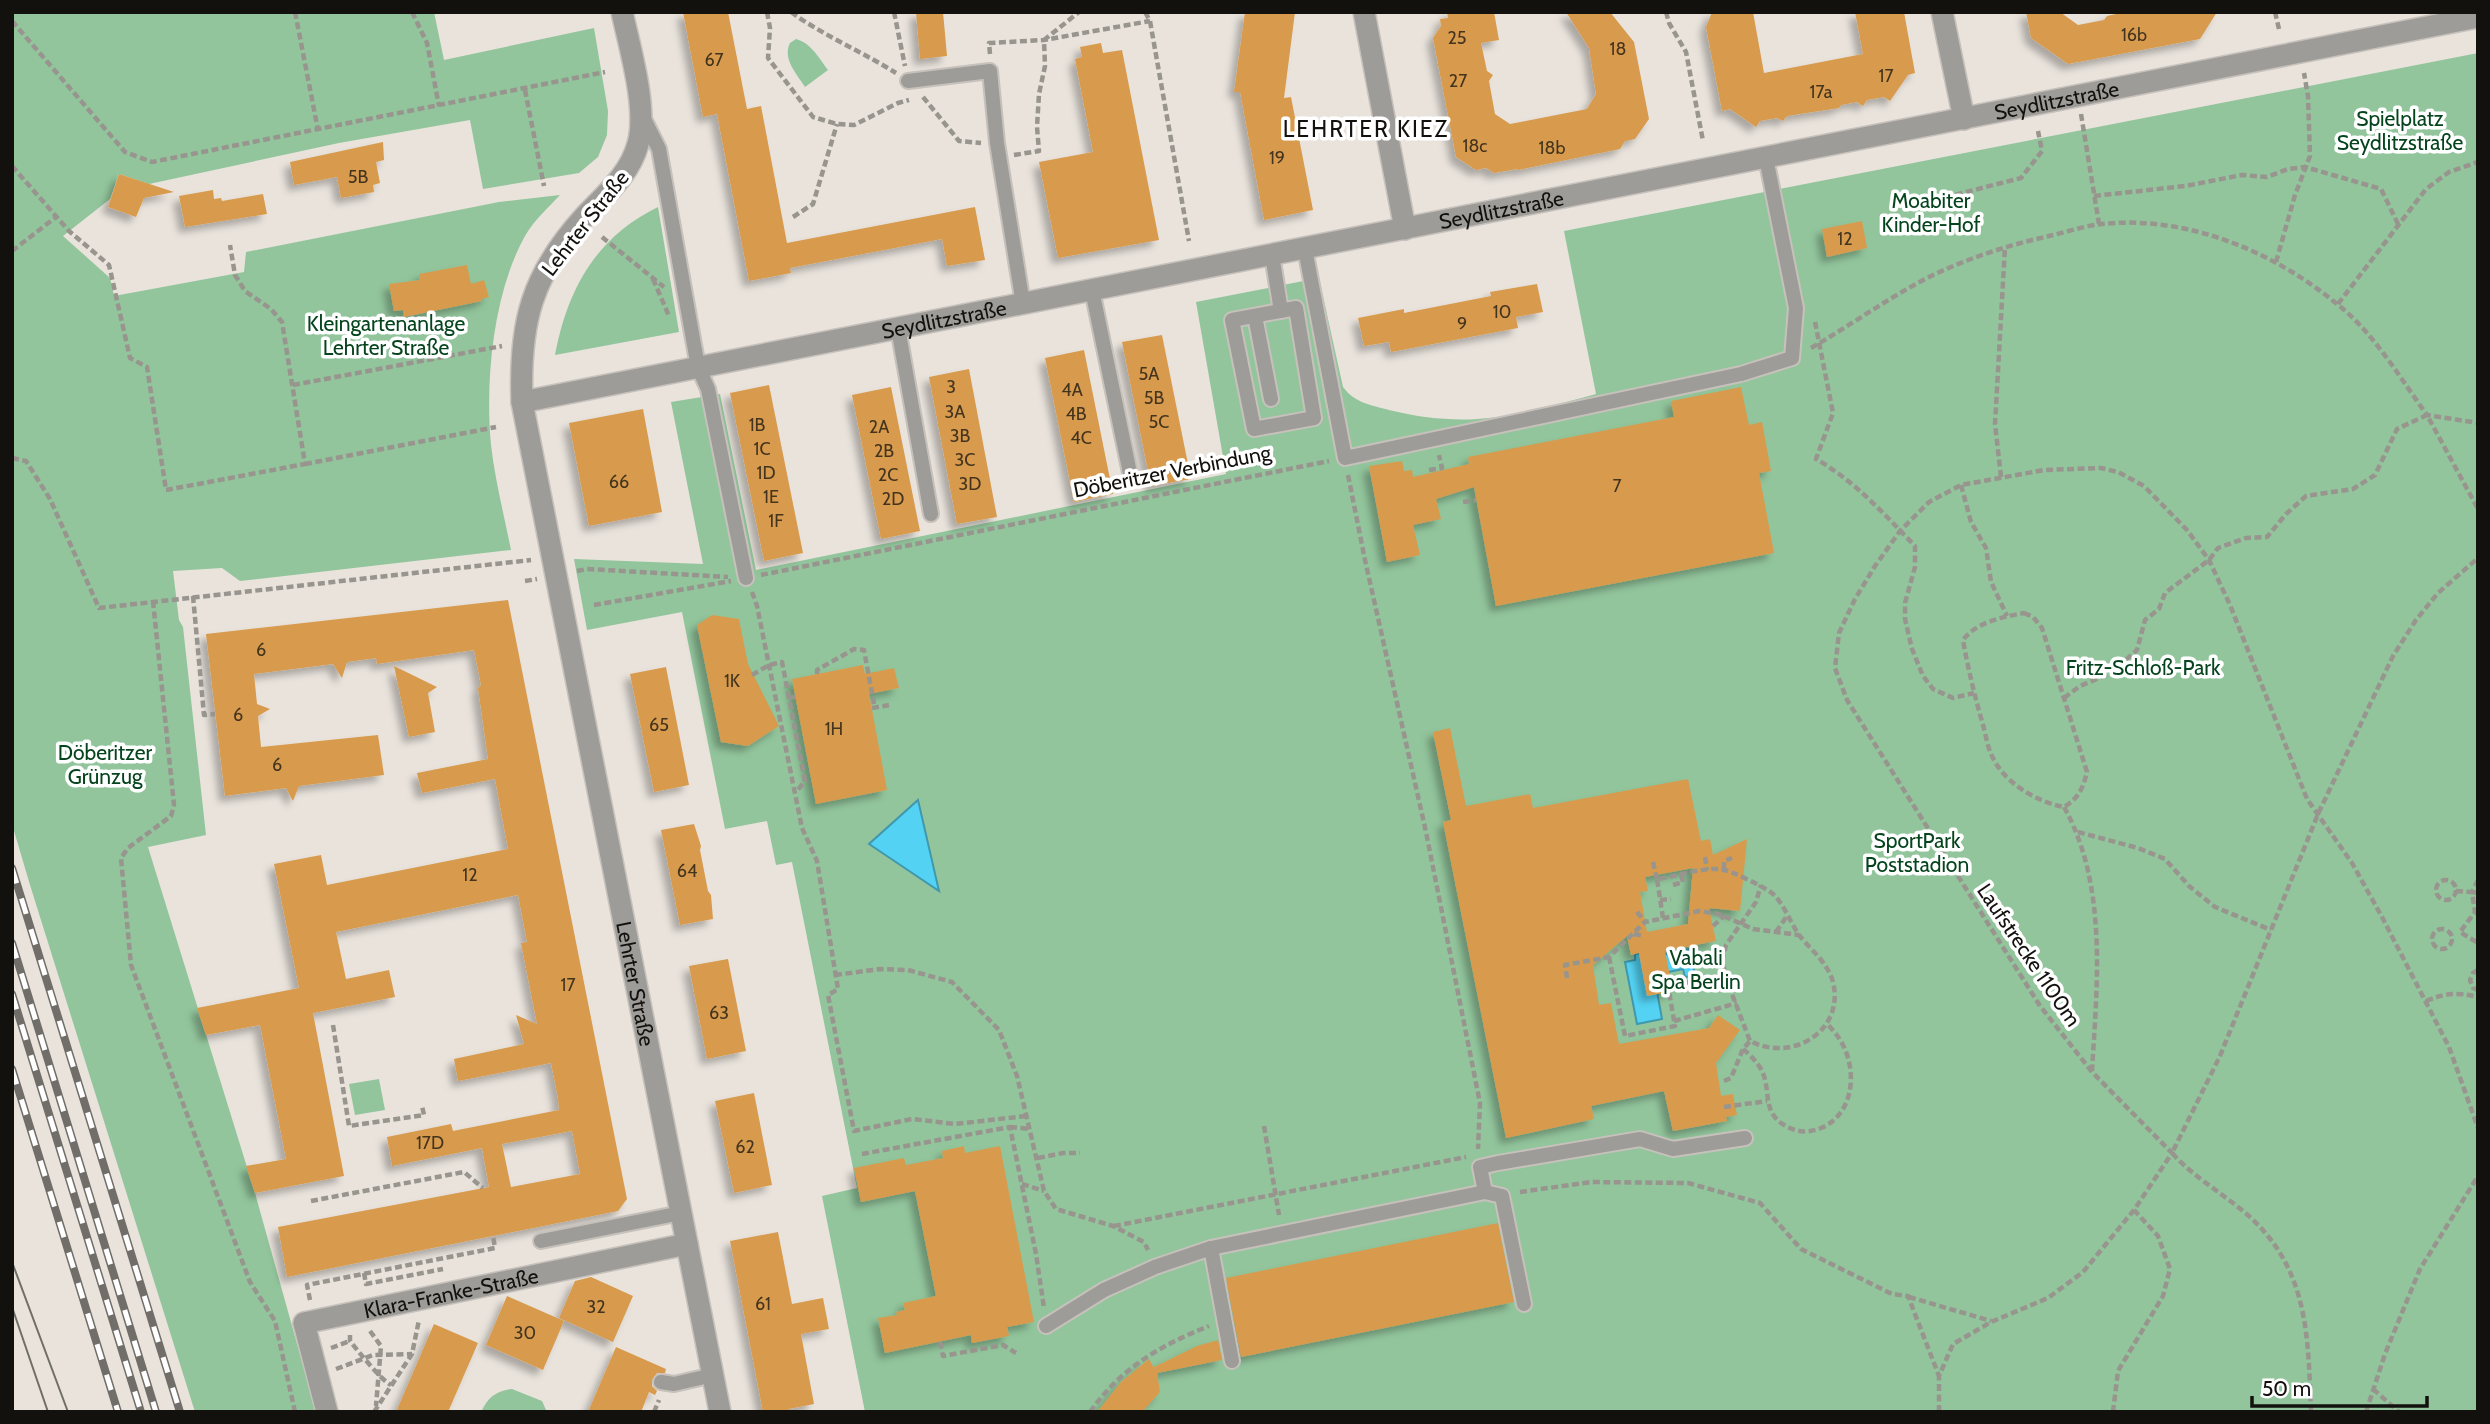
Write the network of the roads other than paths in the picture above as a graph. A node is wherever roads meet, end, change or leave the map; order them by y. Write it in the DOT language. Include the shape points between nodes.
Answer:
graph roads {
  1 [pos="622,12"];
  2 [pos="1364,12"];
  3 [pos="1942,12"];
  4 [pos="2469,16"];
  5 [pos="908,80"];
  6 [pos="642,114"];
  7 [pos="1964,119"];
  8 [pos="1766,158"];
  9 [pos="1405,229"];
  10 [pos="1305,249"];
  11 [pos="1272,255"];
  12 [pos="1092,290"];
  13 [pos="1023,304"];
  14 [pos="1281,311"];
  15 [pos="1255,316"];
  16 [pos="898,328"];
  17 [pos="698,367"];
  18 [pos="1271,400"];
  19 [pos="522,402"];
  20 [pos="1130,473"];
  21 [pos="931,514"];
  22 [pos="746,579"];
  23 [pos="1745,1138"];
  24 [pos="1485,1192"];
  25 [pos="681,1213"];
  26 [pos="541,1241"];
  27 [pos="687,1244"];
  28 [pos="1211,1248"];
  29 [pos="1524,1304"];
  30 [pos="1046,1326"];
  31 [pos="1232,1362"];
  32 [pos="713,1376"];
  33 [pos="661,1382"];
  34 [pos="327,1412"];
  35 [pos="720,1412"];
  1 -- 6 [label="street, Lehrter Straße"];
  2 -- 9 [label="street"];
  3 -- 7 [label="street"];
  4 -- 7 [label="street, Seydlitzstraße"];
  5 -- 13 [label="lane" via="990,71"];
  6 -- 17 [label="lane" via="659,149"];
  6 -- 19 [label="street, Lehrter Straße" via="638,143 625,173 576,227 542,274 522,342"];
  7 -- 8 [label="street, Seydlitzstraße"];
  8 -- 9 [label="street, Seydlitzstraße"];
  8 -- 10 [label="lane" via="1796,308 1792,359 1741,374 1345,458"];
  9 -- 10 [label="street, Seydlitzstraße"];
  10 -- 11 [label="street, Seydlitzstraße"];
  11 -- 12 [label="street, Seydlitzstraße"];
  11 -- 14 [label="lane"];
  12 -- 13 [label="street, Seydlitzstraße"];
  12 -- 20 [label="lane"];
  13 -- 16 [label="street, Seydlitzstraße"];
  14 -- 15 [label="lane"];
  14 -- 15 [label="lane" via="1296,308 1314,418 1254,429 1232,320"];
  15 -- 18 [label="lane"];
  16 -- 17 [label="street, Seydlitzstraße"];
  16 -- 21 [label="lane"];
  17 -- 19 [label="street, Seydlitzstraße"];
  17 -- 22 [label="lane" via="708,389"];
  19 -- 25 [label="street, Lehrter Straße"];
  23 -- 24 [label="lane" via="1672,1149 1640,1139 1498,1163 1480,1167"];
  24 -- 28 [label="lane"];
  24 -- 29 [label="lane" via="1502,1196"];
  25 -- 26 [label="lane"];
  25 -- 27 [label="street, Lehrter Straße"];
  27 -- 32 [label="street, Lehrter Straße"];
  27 -- 34 [label="street, Klara-Franke-Straße" via="304,1323"];
  28 -- 30 [label="lane" via="1104,1290"];
  28 -- 31 [label="lane"];
  32 -- 33 [label="lane"];
  32 -- 35 [label="street, Lehrter Straße"];
}
